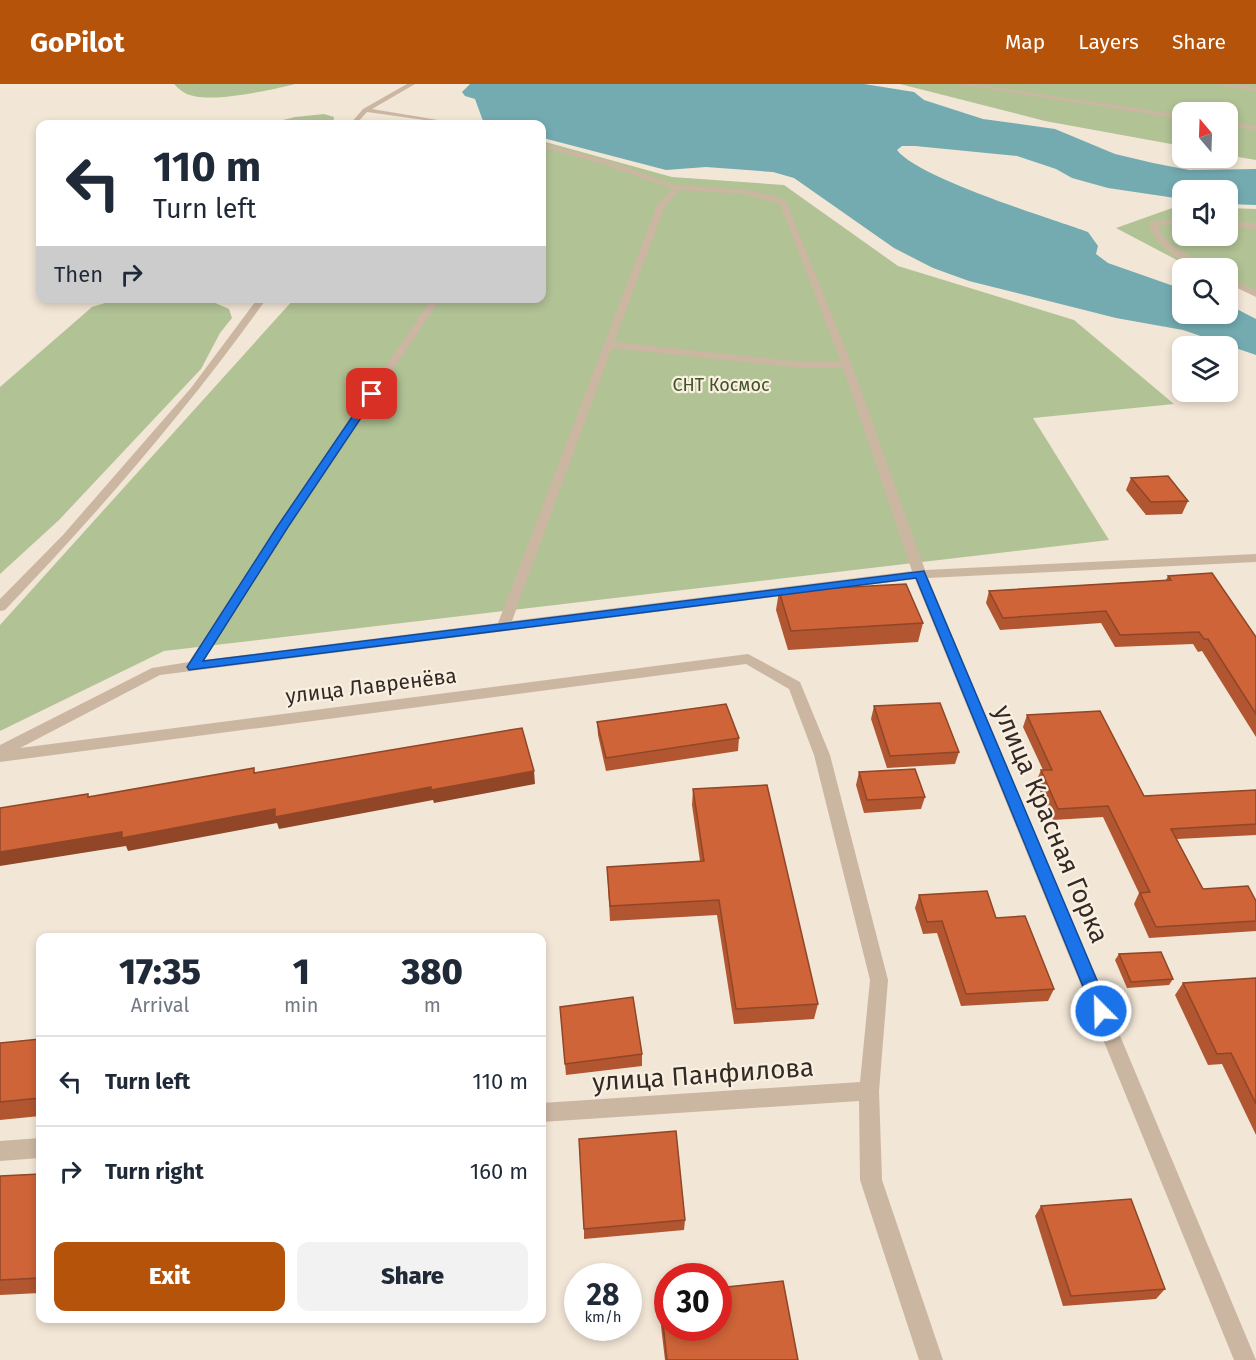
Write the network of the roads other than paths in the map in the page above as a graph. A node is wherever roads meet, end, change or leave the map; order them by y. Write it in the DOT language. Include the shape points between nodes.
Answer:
graph roads {
  1 [pos="412,84"];
  2 [pos="959,84"];
  3 [pos="1223,84"];
  4 [pos="1256,89"];
  5 [pos="365,110"];
  6 [pos="1172,116"];
  7 [pos="356,120"];
  8 [pos="426,120"];
  9 [pos="1238,126"];
  10 [pos="1256,128"];
  11 [pos="546,146"];
  12 [pos="677,188"];
  13 [pos="1172,222"];
  14 [pos="1238,225"];
  15 [pos="1256,226"];
  16 [pos="1187,258"];
  17 [pos="1238,285"];
  18 [pos="1256,294"];
  19 [pos="259,303"];
  20 [pos="434,303"];
  21 [pos="610,345"];
  22 [pos="847,365"];
  23 [pos="1255,560"];
  24 [pos="920,574"];
  25 [pos="0,607"];
  26 [pos="503,627"];
  27 [pos="193,667"];
  28 [pos="0,754"];
  29 [pos="869,1090"];
  30 [pos="546,1113"];
  31 [pos="36,1148"];
  32 [pos="0,1150"];
  33 [pos="932,1360"];
  34 [pos="1246,1360"];
  1 -- 5 [label="street"];
  2 -- 6 [label="street"];
  3 -- 4 [label="street"];
  5 -- 7 [label="street"];
  5 -- 8 [label="street"];
  9 -- 10 [label="street"];
  11 -- 12 [label="street, улица Красная Горка"];
  12 -- 21 [label="street" via="661,205"];
  12 -- 22 [label="street, улица Красная Горка" via="753,191 783,203"];
  13 -- 16 [label="street" via="1153,223 1154,231"];
  14 -- 15 [label="street"];
  17 -- 18 [label="street"];
  19 -- 25 [label="street" via="195,390 67,538"];
  20 -- 27 [label="street"];
  21 -- 22 [label="street" via="803,365"];
  21 -- 26 [label="street"];
  22 -- 24 [label="street, улица Красная Горка"];
  23 -- 24 [label="street"];
  24 -- 26 [label="street"];
  24 -- 34 [label="street, улица Красная Горка"];
  26 -- 27 [label="street"];
  27 -- 28 [label="street" via="157,671"];
  28 -- 29 [label="street, улица Лавренёва" via="748,659 795,686 822,754 879,980"];
  29 -- 30 [label="street, улица Панфилова"];
  29 -- 33 [label="street" via="871,1180"];
  31 -- 32 [label="street"];
}
